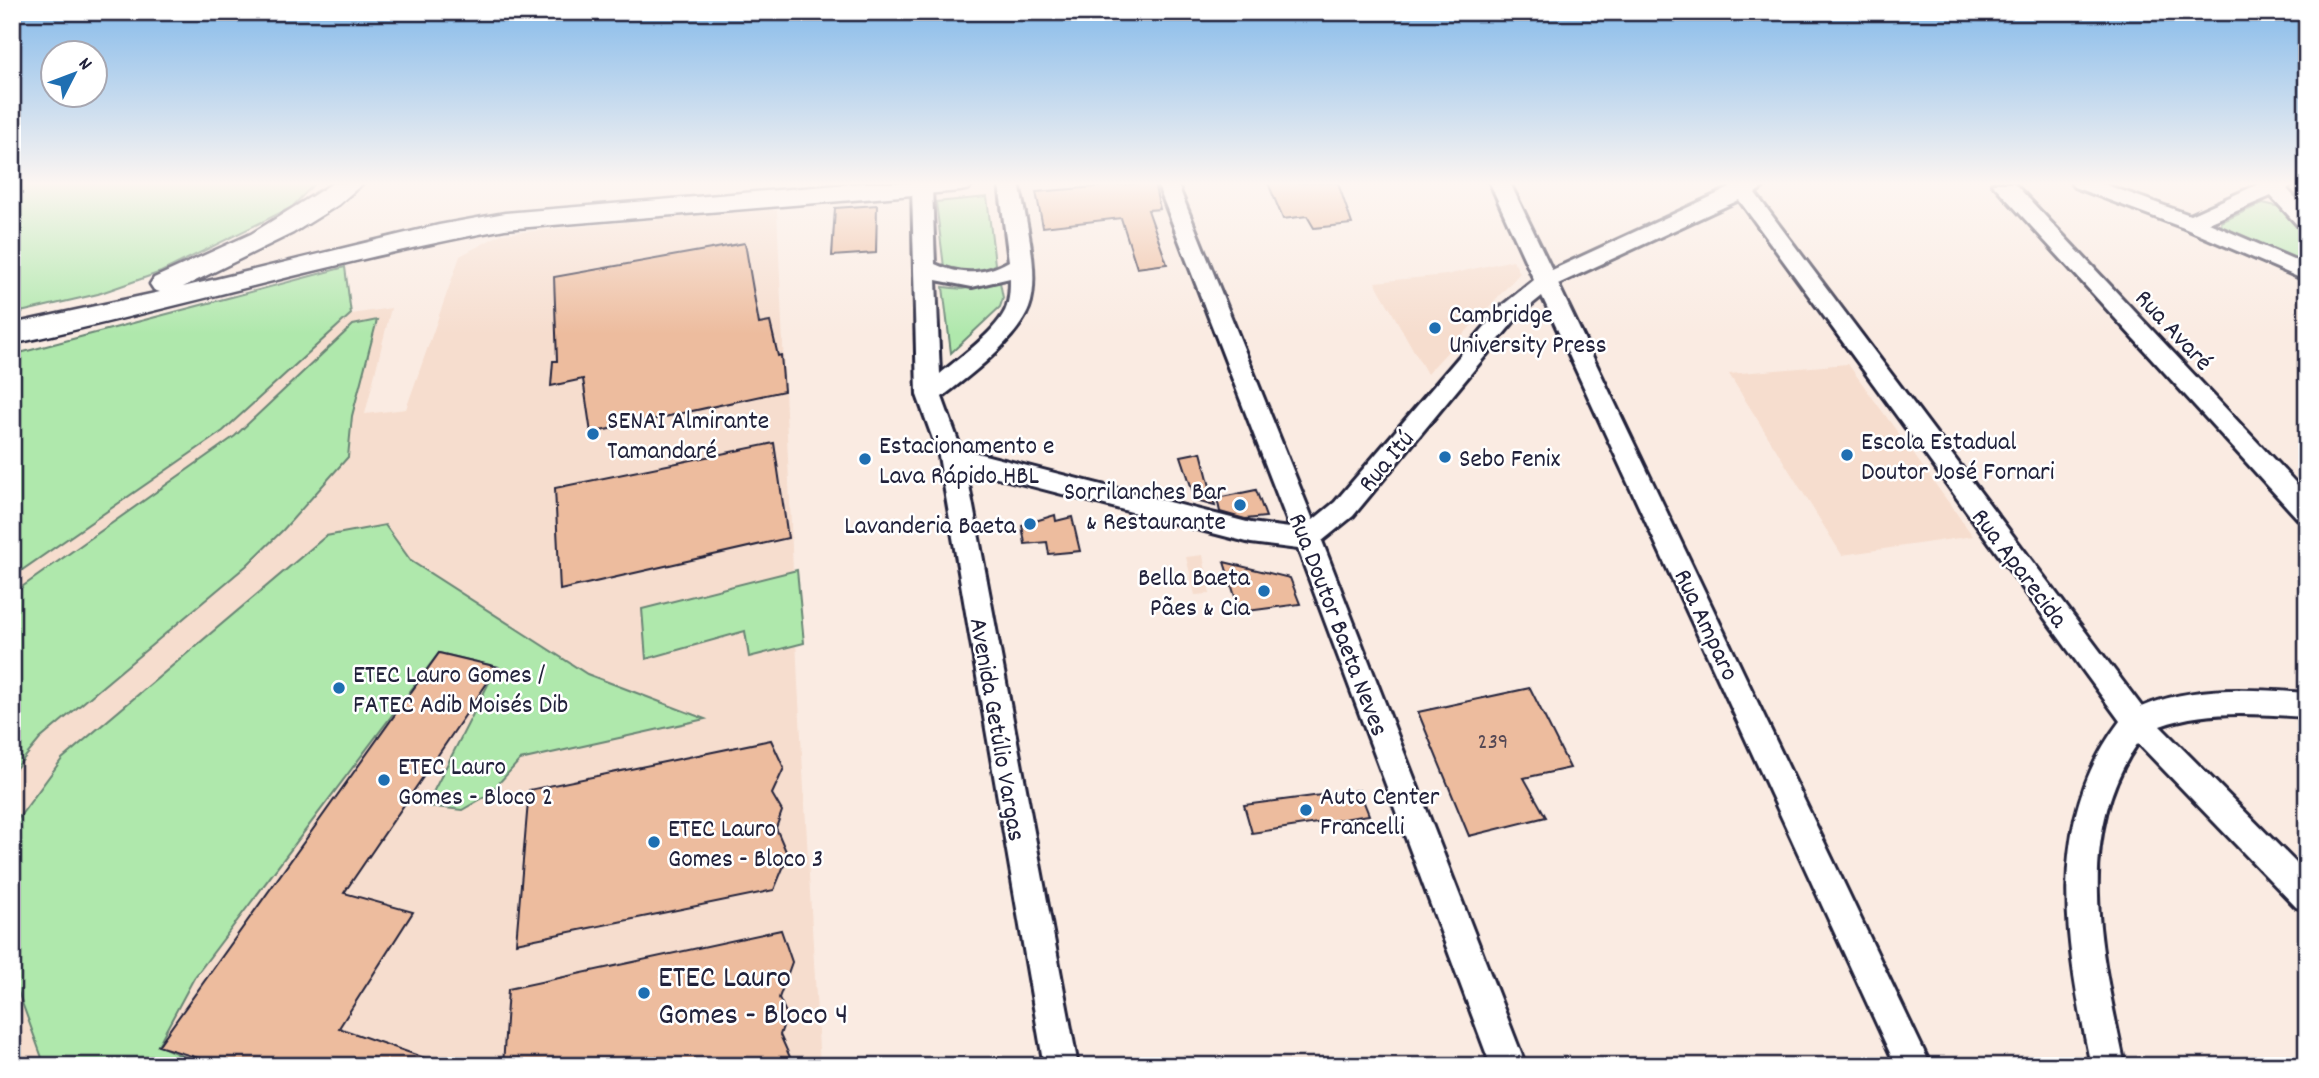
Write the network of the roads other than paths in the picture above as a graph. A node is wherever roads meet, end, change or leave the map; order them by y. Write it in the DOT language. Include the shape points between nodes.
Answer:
graph roads {
  1 [pos="272,233"];
  2 [pos="438,233"];
  3 [pos="923,233"];
  4 [pos="1016,233"];
  5 [pos="1187,233"];
  6 [pos="1525,233"];
  7 [pos="1646,233"];
  8 [pos="1781,233"];
  9 [pos="2049,233"];
  10 [pos="2214,233"];
  11 [pos="1020,264"];
  12 [pos="923,267"];
  13 [pos="2307,274"];
  14 [pos="1548,280"];
  15 [pos="53,324"];
  16 [pos="12,334"];
  17 [pos="929,396"];
  18 [pos="951,456"];
  19 [pos="2307,512"];
  20 [pos="1307,537"];
  21 [pos="2307,705"];
  22 [pos="2137,722"];
  23 [pos="2307,896"];
  24 [pos="1061,1066"];
  25 [pos="1509,1066"];
  26 [pos="1914,1066"];
  27 [pos="2108,1066"];
  1 -- 15 [label="main road" via="134,296"];
  2 -- 15 [label="main road"];
  3 -- 12 [label="street, Avenida Getúlio Vargas"];
  4 -- 11 [label="street"];
  5 -- 20 [label="street, Rua Doutor Baeta Neves"];
  6 -- 14 [label="street, Rua Amparo"];
  7 -- 14 [label="street, Rua Itú"];
  8 -- 22 [label="street, Rua Aparecida"];
  9 -- 19 [label="street, Rua Avaré"];
  10 -- 13 [label="street"];
  11 -- 12 [label="street" via="992,277 969,280 947,279"];
  11 -- 17 [label="street" via="1021,293 1014,316"];
  12 -- 17 [label="street, Avenida Getúlio Vargas"];
  14 -- 20 [label="street, Rua Itú" via="1512,309 1344,509"];
  14 -- 26 [label="street, Rua Amparo"];
  15 -- 16 [label="main road"];
  17 -- 18 [label="street, Avenida Getúlio Vargas"];
  18 -- 20 [label="street" via="1251,533"];
  18 -- 24 [label="street, Avenida Getúlio Vargas"];
  20 -- 25 [label="street, Rua Doutor Baeta Neves"];
  21 -- 22 [label="street" via="2242,700 2175,709"];
  22 -- 23 [label="street, Rua Aparecida"];
  22 -- 27 [label="street" via="2114,755 2091,807 2081,880 2091,981"];
}
